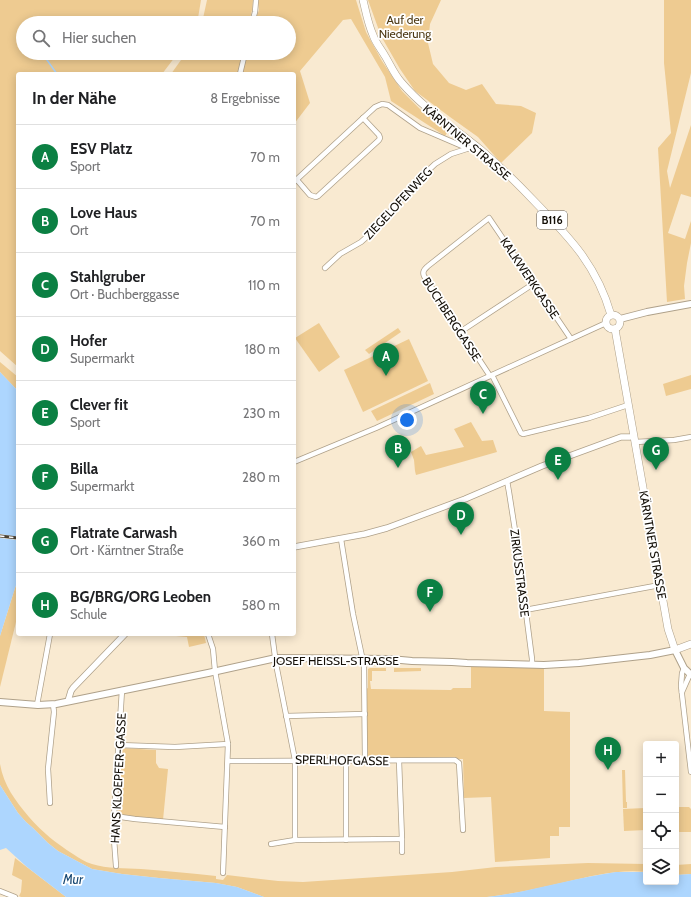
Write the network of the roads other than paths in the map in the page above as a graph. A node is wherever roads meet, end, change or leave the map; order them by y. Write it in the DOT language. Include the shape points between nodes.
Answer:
graph roads {
  1 [pos="256,0"];
  2 [pos="362,0"];
  3 [pos="253,16"];
  4 [pos="243,60"];
  5 [pos="240,72"];
  6 [pos="363,118"];
  7 [pos="472,148"];
  8 [pos="296,180"];
  9 [pos="296,182"];
  10 [pos="489,218"];
  11 [pos="325,268"];
  12 [pos="533,284"];
  13 [pos="691,304"];
  14 [pos="611,315"];
  15 [pos="620,319"];
  16 [pos="606,323"];
  17 [pos="615,329"];
  18 [pos="460,332"];
  19 [pos="571,338"];
  20 [pos="491,376"];
  21 [pos="628,404"];
  22 [pos="691,437"];
  23 [pos="634,439"];
  24 [pos="296,461"];
  25 [pos="507,481"];
  26 [pos="341,539"];
  27 [pos="296,547"];
  28 [pos="660,585"];
  29 [pos="526,610"];
  30 [pos="50,636"];
  31 [pos="123,636"];
  32 [pos="209,636"];
  33 [pos="272,636"];
  34 [pos="691,644"];
  35 [pos="675,650"];
  36 [pos="276,658"];
  37 [pos="363,658"];
  38 [pos="532,664"];
  39 [pos="684,668"];
  40 [pos="215,671"];
  41 [pos="691,674"];
  42 [pos="122,690"];
  43 [pos="682,694"];
  44 [pos="68,701"];
  45 [pos="0,702"];
  46 [pos="53,704"];
  47 [pos="37,705"];
  48 [pos="365,714"];
  49 [pos="286,716"];
  50 [pos="228,744"];
  51 [pos="118,745"];
  52 [pos="295,760"];
  53 [pos="346,760"];
  54 [pos="365,760"];
  55 [pos="228,761"];
  56 [pos="399,761"];
  57 [pos="691,772"];
  58 [pos="50,803"];
  59 [pos="114,816"];
  60 [pos="225,827"];
  61 [pos="463,830"];
  62 [pos="402,838"];
  63 [pos="295,840"];
  64 [pos="346,840"];
  65 [pos="271,844"];
  66 [pos="402,852"];
  67 [pos="116,866"];
  68 [pos="223,873"];
  69 [pos="0,891"];
  70 [pos="16,897"];
  1 -- 3 [label="street"];
  2 -- 7 [label="main road, KÄRNTNER STRASSE / B116" via="373,36 399,80 427,109"];
  4 -- 5 [label="street"];
  6 -- 7 [label="street" via="375,107 388,105 420,128"];
  6 -- 8 [label="street"];
  6 -- 9 [label="street" via="380,138 318,196 310,195"];
  7 -- 11 [label="street, ZIEGELOFENWEG" via="452,154 435,164 370,234 340,254"];
  7 -- 14 [label="main road, KÄRNTNER STRASSE / B116" via="506,172 574,244 596,276"];
  10 -- 12 [label="street, KALKWERKGASSE"];
  10 -- 18 [label="street, BUCHBERGGASSE" via="423,271"];
  12 -- 18 [label="street"];
  12 -- 19 [label="street, KALKWERKGASSE"];
  13 -- 15 [label="main road"];
  14 -- 15 [label="main road"];
  14 -- 16 [label="main road"];
  15 -- 17 [label="main road" via="619,327"];
  16 -- 17 [label="main road" via="609,328"];
  16 -- 19 [label="street"];
  17 -- 21 [label="main road, KÄRNTNER STRASSE"];
  18 -- 20 [label="street, BUCHBERGGASSE"];
  19 -- 20 [label="street"];
  20 -- 21 [label="street, BUCHBERGGASSE" via="522,434 567,424"];
  20 -- 24 [label="street"];
  21 -- 23 [label="main road, KÄRNTNER STRASSE"];
  22 -- 23 [label="street" via="674,440"];
  23 -- 25 [label="street" via="622,437"];
  23 -- 28 [label="main road, KÄRNTNER STRASSE"];
  25 -- 26 [label="street" via="387,528"];
  25 -- 29 [label="street, ZIRKUSSTRASSE"];
  26 -- 27 [label="street"];
  26 -- 37 [label="street"];
  28 -- 29 [label="street"];
  28 -- 35 [label="main road, KÄRNTNER STRASSE" via="668,629"];
  29 -- 38 [label="street, ZIRKUSSTRASSE"];
  30 -- 47 [label="street"];
  31 -- 44 [label="street" via="71,691"];
  32 -- 40 [label="street"];
  33 -- 36 [label="street"];
  34 -- 35 [label="main road"];
  35 -- 38 [label="main road, JOSEF HEISSL-STRASSE" via="579,663"];
  35 -- 39 [label="main road"];
  36 -- 37 [label="main road, JOSEF HEISSL-STRASSE"];
  36 -- 40 [label="main road, JOSEF HEISSL-STRASSE"];
  36 -- 49 [label="street"];
  37 -- 38 [label="main road, JOSEF HEISSL-STRASSE"];
  37 -- 48 [label="street"];
  39 -- 41 [label="main road"];
  39 -- 43 [label="street" via="680,681"];
  40 -- 42 [label="main road, JOSEF HEISSL-STRASSE"];
  40 -- 50 [label="street"];
  41 -- 43 [label="street"];
  42 -- 44 [label="main road, JOSEF HEISSL-STRASSE"];
  42 -- 51 [label="street, HANS KLOEPFER-GASSE"];
  43 -- 57 [label="street"];
  44 -- 46 [label="main road, JOSEF HEISSL-STRASSE"];
  45 -- 47 [label="main road, JOSEF HEISSL-STRASSE"];
  46 -- 47 [label="main road, JOSEF HEISSL-STRASSE"];
  46 -- 58 [label="street" via="48,769"];
  48 -- 49 [label="street"];
  48 -- 54 [label="street"];
  49 -- 52 [label="street"];
  50 -- 51 [label="street" via="175,747"];
  50 -- 55 [label="street"];
  51 -- 59 [label="street, HANS KLOEPFER-GASSE"];
  52 -- 53 [label="street, SPERLHOFGASSE"];
  52 -- 55 [label="street, SPERLHOFGASSE"];
  52 -- 63 [label="street"];
  53 -- 54 [label="street, SPERLHOFGASSE"];
  53 -- 64 [label="street"];
  54 -- 56 [label="street, SPERLHOFGASSE"];
  55 -- 60 [label="street"];
  56 -- 61 [label="street, SPERLHOFGASSE" via="456,760 459,763"];
  56 -- 62 [label="street"];
  59 -- 60 [label="street"];
  59 -- 67 [label="street, HANS KLOEPFER-GASSE"];
  60 -- 68 [label="street"];
  62 -- 64 [label="street"];
  62 -- 66 [label="street"];
  63 -- 64 [label="street"];
  63 -- 65 [label="street"];
  69 -- 70 [label="street"];
}
